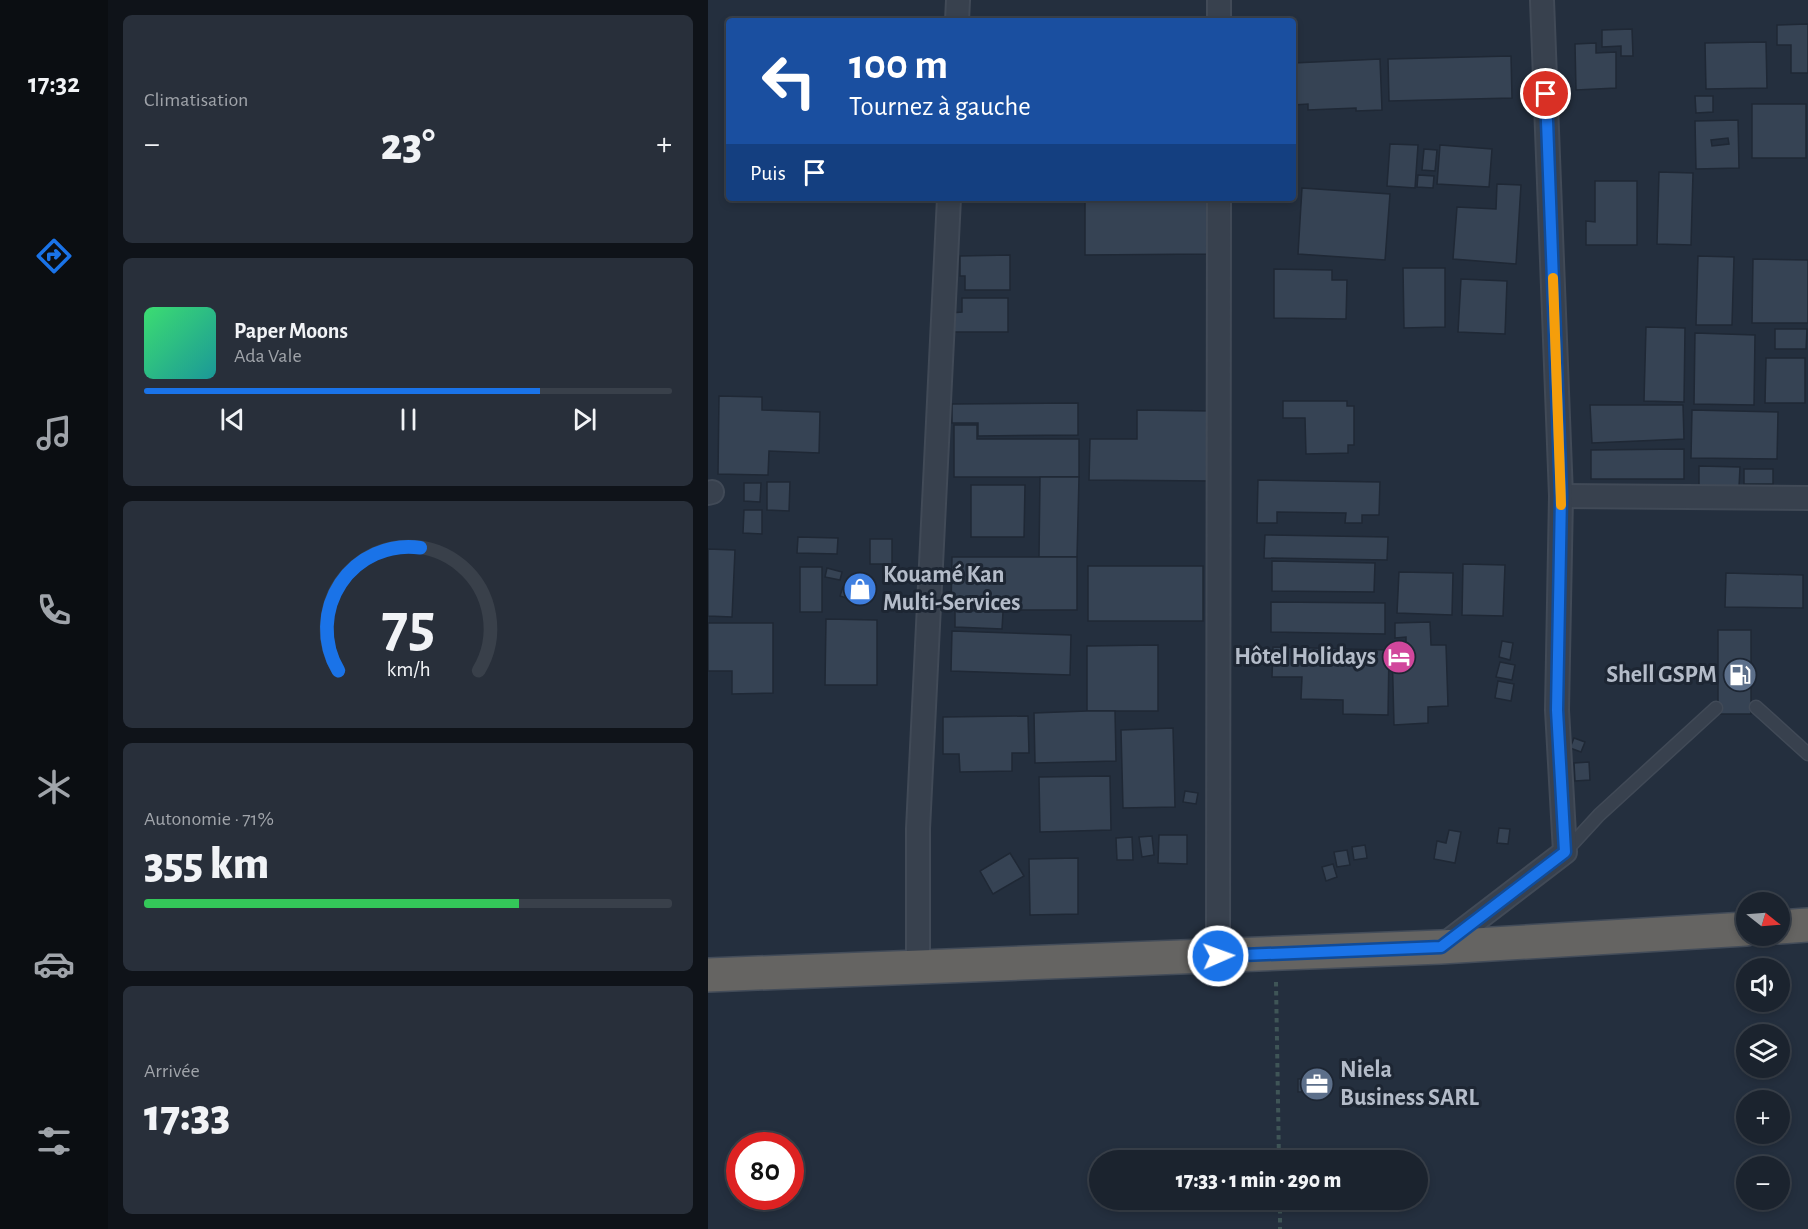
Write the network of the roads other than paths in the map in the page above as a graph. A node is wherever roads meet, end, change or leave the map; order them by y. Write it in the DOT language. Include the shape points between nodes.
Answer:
graph roads {
  1 [pos="958,0"];
  2 [pos="1219,0"];
  3 [pos="1542,0"];
  4 [pos="957,18"];
  5 [pos="1219,18"];
  6 [pos="949,201"];
  7 [pos="1219,201"];
  8 [pos="1561,496"];
  9 [pos="1808,498"];
  10 [pos="1755,707"];
  11 [pos="1716,708"];
  12 [pos="1808,754"];
  13 [pos="1565,852"];
  14 [pos="1808,925"];
  15 [pos="1790,926"];
  16 [pos="1736,930"];
  17 [pos="1441,947"];
  18 [pos="1218,956"];
  19 [pos="918,967"];
  20 [pos="708,975"];
  1 -- 4 [label="street"];
  2 -- 5 [label="street"];
  3 -- 8 [label="street"];
  6 -- 19 [label="street" via="918,829"];
  7 -- 18 [label="street"];
  8 -- 9 [label="street"];
  8 -- 13 [label="street" via="1557,710"];
  10 -- 12 [label="lane"];
  11 -- 13 [label="lane" via="1599,815"];
  13 -- 17 [label="street"];
  14 -- 15 [label="highway"];
  16 -- 17 [label="highway"];
  17 -- 18 [label="highway"];
  18 -- 19 [label="highway"];
  19 -- 20 [label="highway"];
}
